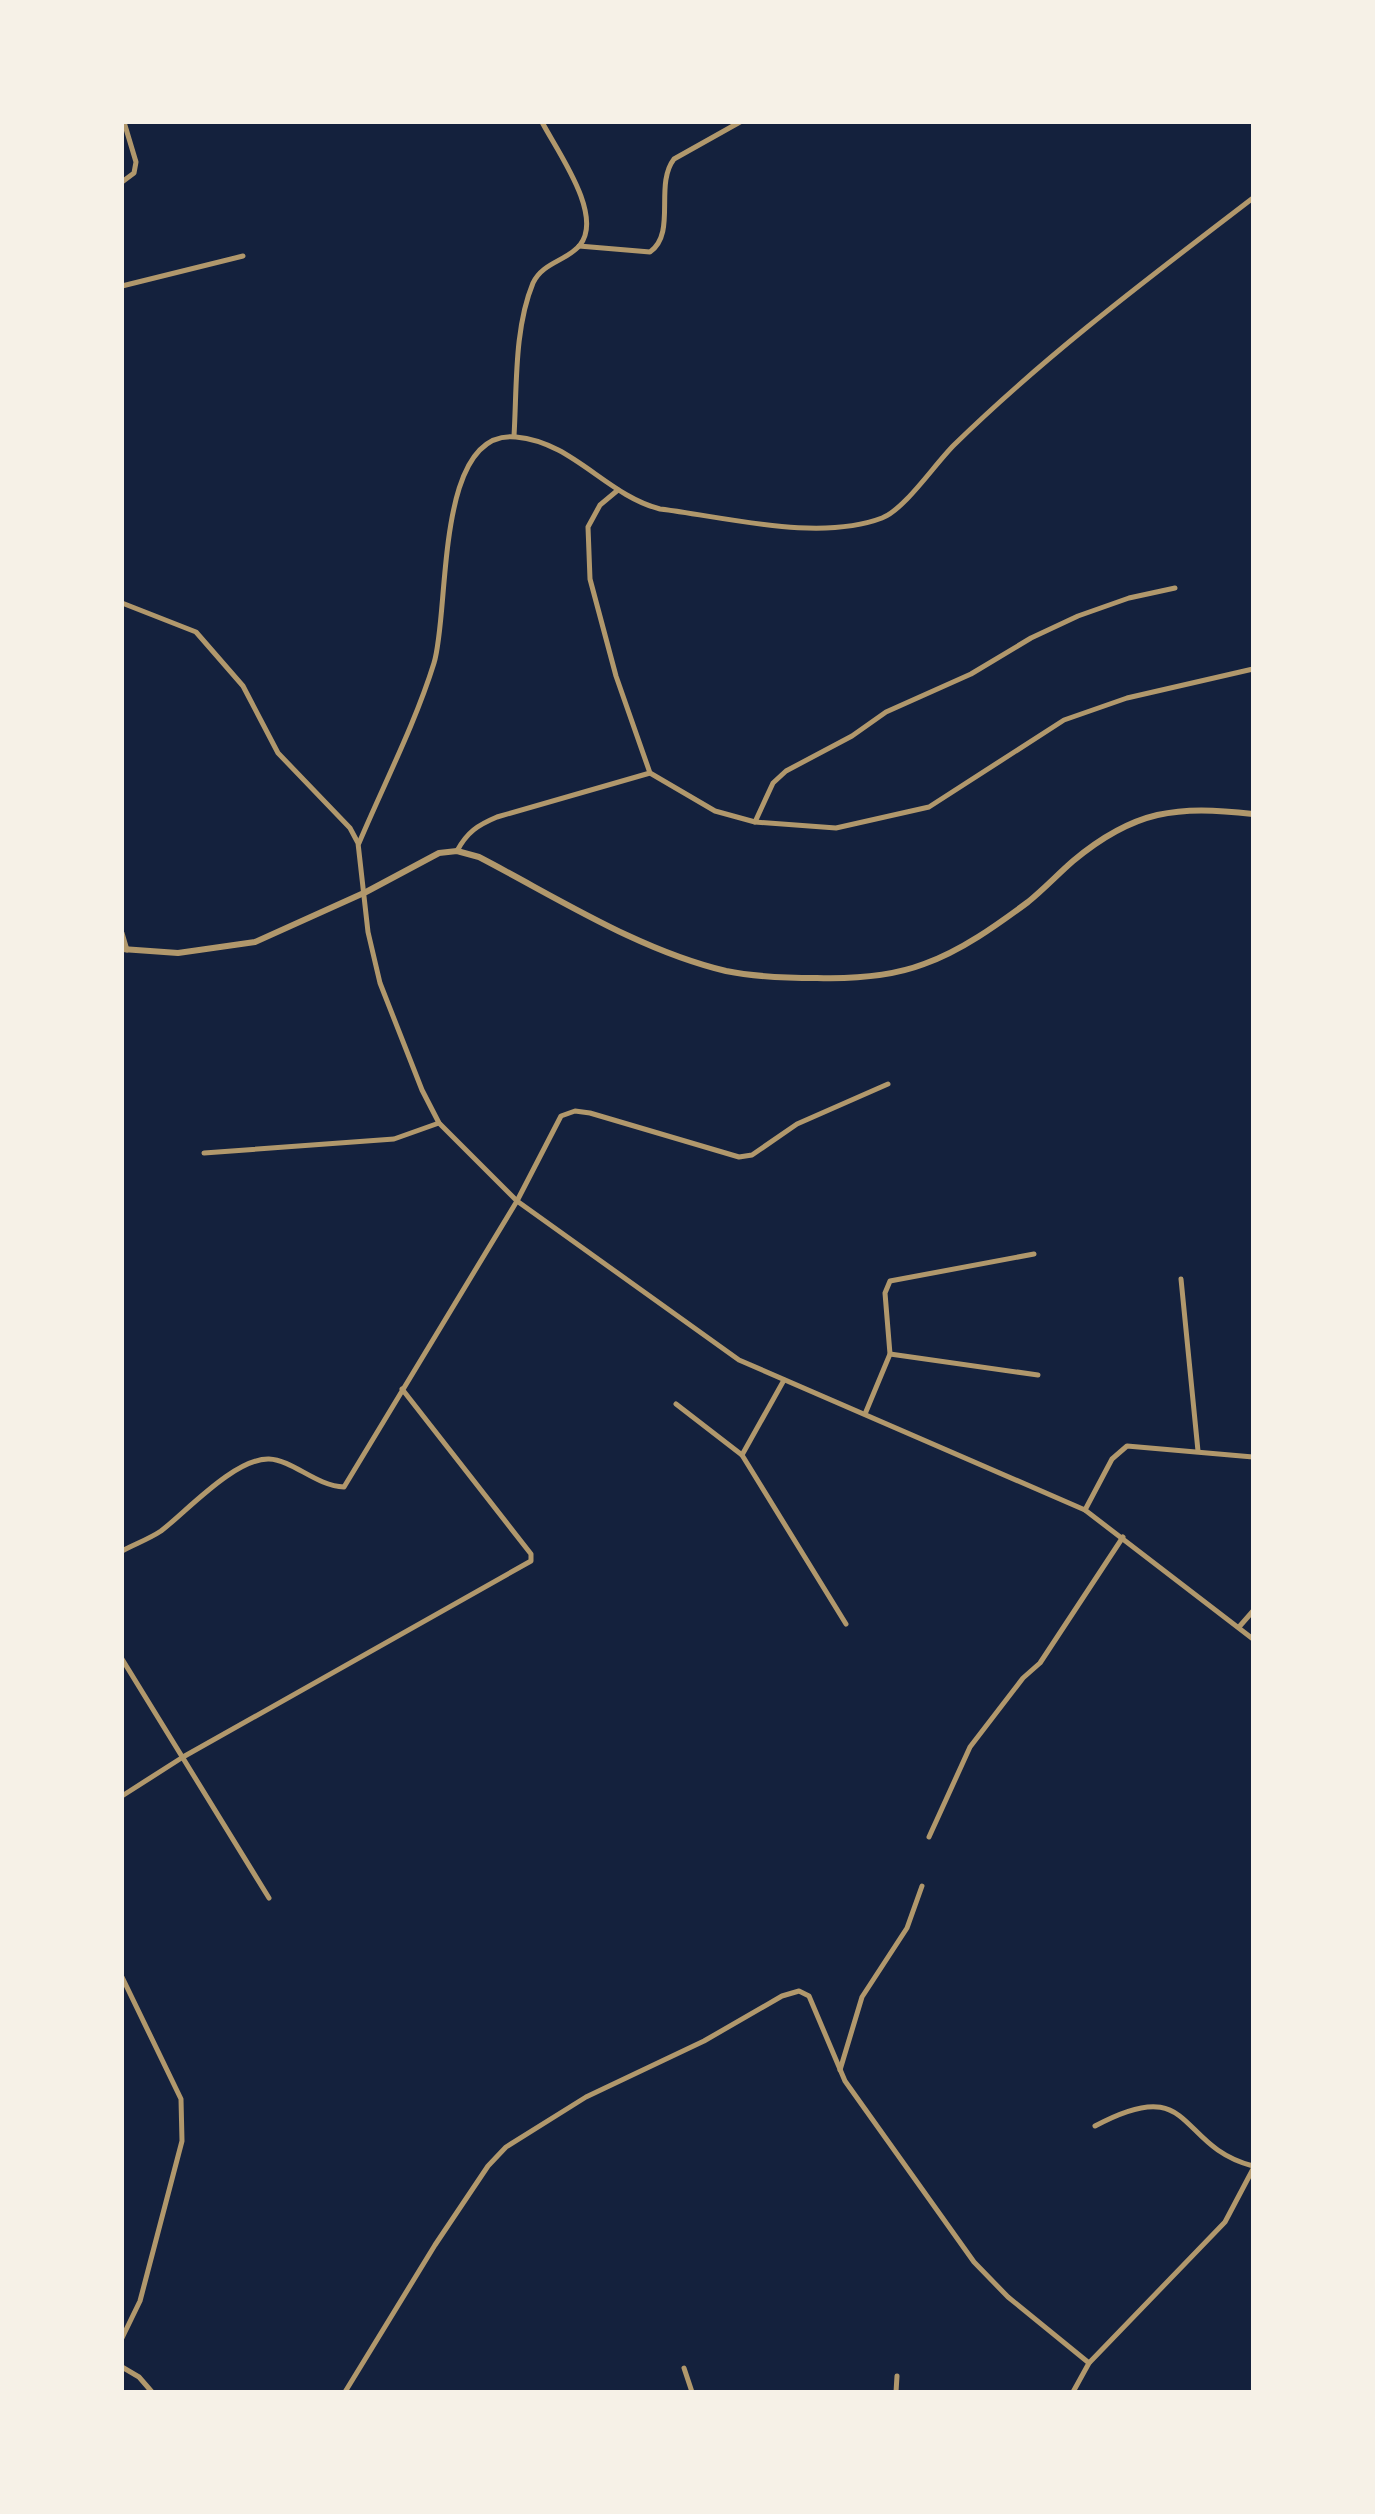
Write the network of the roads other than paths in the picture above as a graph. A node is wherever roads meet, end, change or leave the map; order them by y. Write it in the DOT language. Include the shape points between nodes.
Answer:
graph roads {
  1 [pos="124,122"];
  2 [pos="542,122"];
  3 [pos="740,122"];
  4 [pos="122,182"];
  5 [pos="1253,198"];
  6 [pos="579,246"];
  7 [pos="243,256"];
  8 [pos="122,286"];
  9 [pos="514,436"];
  10 [pos="618,490"];
  11 [pos="1175,588"];
  12 [pos="122,603"];
  13 [pos="1253,669"];
  14 [pos="650,773"];
  15 [pos="1253,814"];
  16 [pos="755,822"];
  17 [pos="358,843"];
  18 [pos="457,851"];
  19 [pos="366,892"];
  20 [pos="122,933"];
  21 [pos="124,950"];
  22 [pos="888,1084"];
  23 [pos="439,1123"];
  24 [pos="204,1153"];
  25 [pos="517,1201"];
  26 [pos="1034,1254"];
  27 [pos="1181,1279"];
  28 [pos="890,1354"];
  29 [pos="1038,1375"];
  30 [pos="785,1379"];
  31 [pos="402,1389"];
  32 [pos="676,1404"];
  33 [pos="865,1414"];
  34 [pos="1198,1451"];
  35 [pos="742,1455"];
  36 [pos="1253,1457"];
  37 [pos="1085,1510"];
  38 [pos="1123,1537"];
  39 [pos="122,1551"];
  40 [pos="1253,1611"];
  41 [pos="846,1624"];
  42 [pos="1239,1627"];
  43 [pos="1253,1639"];
  44 [pos="122,1659"];
  45 [pos="183,1757"];
  46 [pos="122,1796"];
  47 [pos="929,1837"];
  48 [pos="922,1886"];
  49 [pos="269,1898"];
  50 [pos="122,1977"];
  51 [pos="840,2070"];
  52 [pos="1095,2126"];
  53 [pos="1253,2168"];
  54 [pos="122,2338"];
  55 [pos="1089,2363"];
  56 [pos="122,2367"];
  57 [pos="684,2368"];
  58 [pos="897,2376"];
  59 [pos="152,2392"];
  60 [pos="345,2392"];
  61 [pos="692,2392"];
  62 [pos="896,2392"];
  63 [pos="1073,2392"];
  1 -- 4 [label="street" via="136,162 134,173"];
  2 -- 6 [label="street" via="587,214"];
  3 -- 6 [label="street" via="674,159 667,169 658,246 650,252"];
  5 -- 10 [label="street" via="1057,348 927,472 902,507 883,517 820,529 660,509 636,503"];
  6 -- 9 [label="street" via="548,264 534,281 521,342"];
  7 -- 8 [label="street"];
  9 -- 10 [label="street" via="555,445"];
  9 -- 17 [label="street" via="476,452 457,491 434,664"];
  10 -- 14 [label="street" via="600,505 588,527 590,579"];
  11 -- 16 [label="street" via="1078,616 971,674 886,712 786,771 773,783"];
  12 -- 17 [label="street" via="196,632 243,686 278,753"];
  13 -- 16 [label="street" via="1127,698 1064,720 929,807 836,828"];
  14 -- 16 [label="street" via="715,811"];
  14 -- 18 [label="street" via="477,825"];
  15 -- 18 [label="street" via="1187,809 1131,821 1093,845 998,923 959,946 900,972 847,979 727,971 678,956 479,857"];
  17 -- 19 [label="street"];
  18 -- 19 [label="street" via="419,860"];
  19 -- 21 [label="street" via="255,942 178,953"];
  19 -- 23 [label="street" via="368,932 380,983"];
  20 -- 21 [label="street"];
  22 -- 25 [label="street" via="833,1106 752,1155 739,1157 575,1111 561,1116"];
  23 -- 24 [label="street" via="394,1139"];
  23 -- 25 [label="street"];
  25 -- 30 [label="street" via="725,1351"];
  25 -- 31 [label="street"];
  26 -- 28 [label="street" via="890,1281 885,1293"];
  27 -- 34 [label="street"];
  28 -- 29 [label="street"];
  28 -- 33 [label="street"];
  30 -- 33 [label="street"];
  30 -- 35 [label="street"];
  31 -- 39 [label="street" via="344,1487 330,1486 270,1459 253,1463 234,1472 158,1533"];
  31 -- 45 [label="street" via="531,1554 531,1561"];
  32 -- 35 [label="street"];
  33 -- 37 [label="street"];
  34 -- 36 [label="street"];
  34 -- 37 [label="street" via="1134,1444 1121,1449"];
  35 -- 41 [label="street"];
  37 -- 38 [label="street"];
  38 -- 42 [label="street"];
  38 -- 47 [label="street" via="1040,1663 970,1747"];
  40 -- 42 [label="street"];
  42 -- 43 [label="street"];
  44 -- 45 [label="street"];
  45 -- 46 [label="street"];
  45 -- 49 [label="street"];
  48 -- 51 [label="street" via="907,1928 862,1997"];
  50 -- 54 [label="street" via="181,2099 183,2119 182,2141 140,2301"];
  51 -- 55 [label="street" via="974,2262"];
  51 -- 60 [label="street" via="809,1996 799,1991 549,2117 488,2166"];
  52 -- 53 [label="street" via="1127,2109 1165,2106 1181,2114 1218,2153"];
  53 -- 55 [label="street" via="1225,2222"];
  55 -- 63 [label="street"];
  56 -- 59 [label="street"];
  57 -- 61 [label="street"];
  58 -- 62 [label="street"];
}
